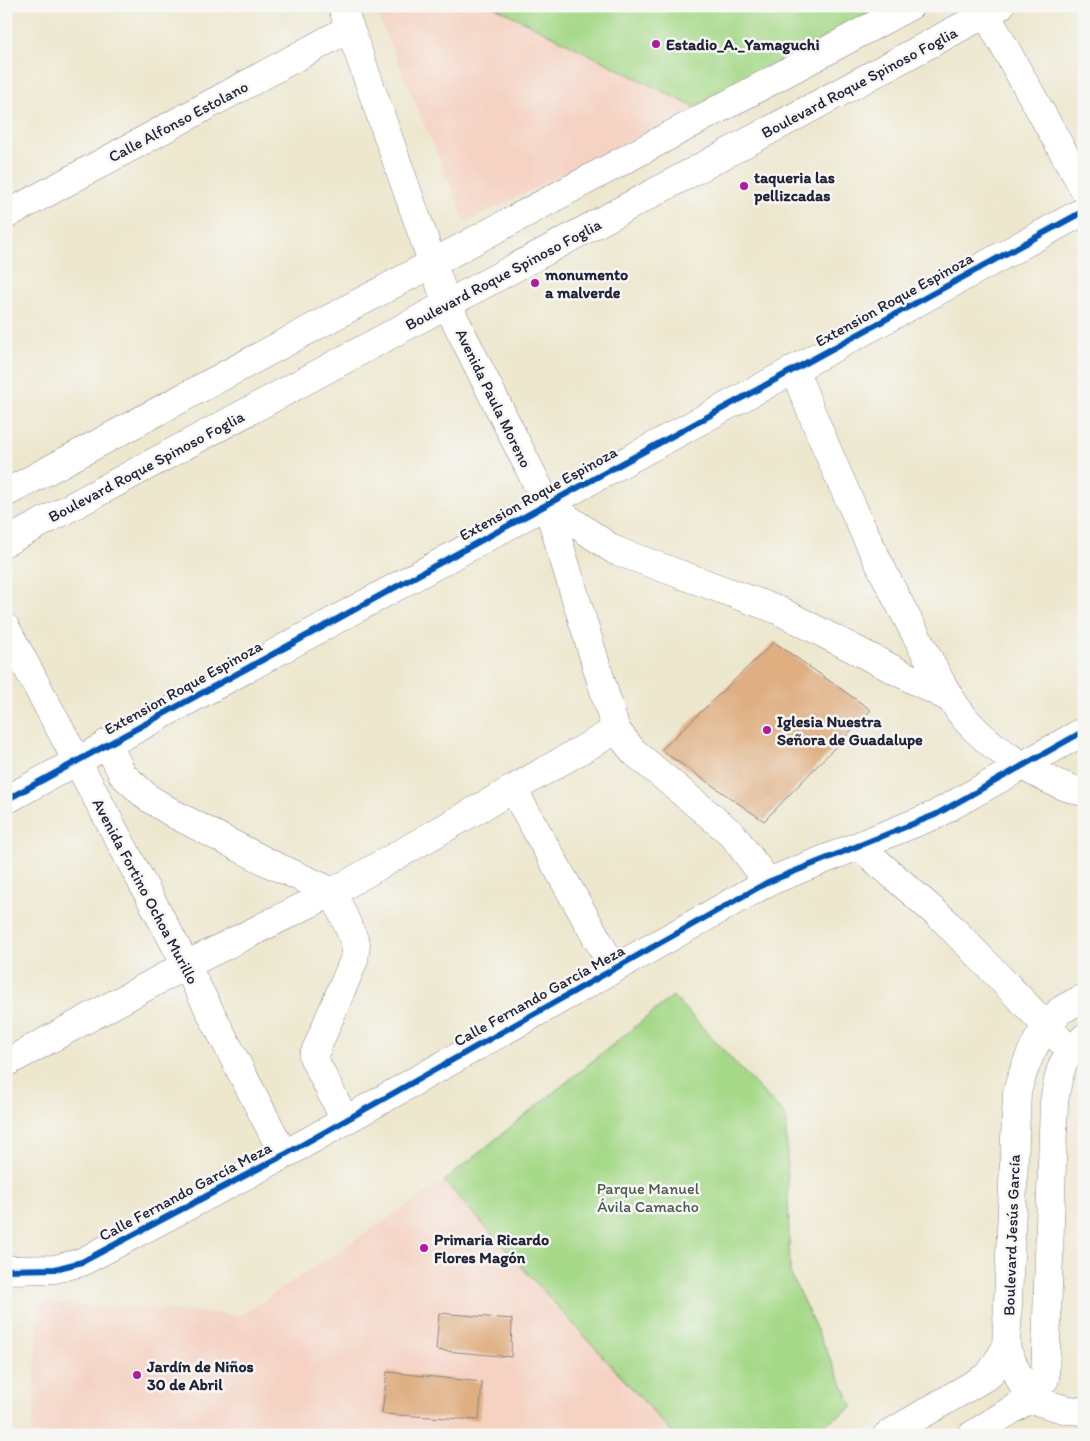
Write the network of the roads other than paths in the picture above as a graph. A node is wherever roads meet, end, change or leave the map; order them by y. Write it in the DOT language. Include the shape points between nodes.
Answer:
graph roads {
  1 [pos="910,6"];
  2 [pos="993,10"];
  3 [pos="346,17"];
  4 [pos="1084,189"];
  5 [pos="1084,211"];
  6 [pos="6,215"];
  7 [pos="433,263"];
  8 [pos="447,304"];
  9 [pos="794,369"];
  10 [pos="6,493"];
  11 [pos="547,504"];
  12 [pos="6,542"];
  13 [pos="6,628"];
  14 [pos="950,699"];
  15 [pos="616,730"];
  16 [pos="1084,731"];
  17 [pos="107,744"];
  18 [pos="76,760"];
  19 [pos="1021,766"];
  20 [pos="513,789"];
  21 [pos="1084,792"];
  22 [pos="6,800"];
  23 [pos="859,846"];
  24 [pos="768,882"];
  25 [pos="333,892"];
  26 [pos="186,965"];
  27 [pos="614,970"];
  28 [pos="1084,998"];
  29 [pos="1046,1028"];
  30 [pos="1077,1043"];
  31 [pos="6,1063"];
  32 [pos="345,1120"];
  33 [pos="284,1155"];
  34 [pos="6,1270"];
  35 [pos="1006,1348"];
  36 [pos="1029,1399"];
  37 [pos="1084,1411"];
  38 [pos="887,1435"];
  39 [pos="972,1435"];
  1 -- 7 [label="street"];
  2 -- 4 [label="street"];
  2 -- 8 [label="street, Boulevard Roque Spinoso Foglia"];
  3 -- 6 [label="street, Calle Alfonso Estolano"];
  3 -- 7 [label="street, Avenida Paula Moreno"];
  5 -- 9 [label="street, Extension Roque Espinoza"];
  7 -- 8 [label="street, Avenida Paula Moreno"];
  7 -- 10 [label="street"];
  8 -- 11 [label="street, Avenida Paula Moreno"];
  8 -- 12 [label="street, Boulevard Roque Spinoso Foglia"];
  9 -- 11 [label="street, Extension Roque Espinoza"];
  9 -- 14 [label="street" via="825,449 881,571"];
  11 -- 14 [label="street" via="614,550 778,610"];
  11 -- 15 [label="street, Avenida Paula Moreno"];
  11 -- 17 [label="street, Extension Roque Espinoza"];
  13 -- 18 [label="street, Avenida Fortino Ochoa Murillo"];
  14 -- 19 [label="street" via="969,723"];
  15 -- 20 [label="street"];
  15 -- 24 [label="street, Avenida Paula Moreno" via="634,752 732,834"];
  16 -- 19 [label="street, Calle Fernando García Meza"];
  17 -- 18 [label="street, Extension Roque Espinoza"];
  17 -- 25 [label="street" via="123,775 147,797 269,863"];
  18 -- 22 [label="street, Extension Roque Espinoza"];
  18 -- 26 [label="street, Avenida Fortino Ochoa Murillo"];
  19 -- 21 [label="street" via="1067,788"];
  19 -- 23 [label="street, Calle Fernando García Meza" via="935,815"];
  20 -- 25 [label="street"];
  20 -- 27 [label="street"];
  23 -- 24 [label="street, Calle Fernando García Meza"];
  23 -- 29 [label="street" via="944,920"];
  24 -- 27 [label="street, Calle Fernando García Meza"];
  25 -- 26 [label="street"];
  25 -- 32 [label="street" via="356,944 354,960 313,1057"];
  26 -- 31 [label="street"];
  26 -- 33 [label="street, Avenida Fortino Ochoa Murillo"];
  27 -- 32 [label="street, Calle Fernando García Meza"];
  28 -- 29 [label="street, Boulevard Jesús García" via="1061,1011"];
  29 -- 30 [label="street"];
  29 -- 35 [label="street, Boulevard Jesús García" via="1026,1060 1017,1092"];
  30 -- 36 [label="street" via="1063,1059 1054,1102 1045,1379"];
  32 -- 33 [label="street, Calle Fernando García Meza"];
  33 -- 34 [label="street, Calle Fernando García Meza" via="82,1262 55,1269"];
  35 -- 36 [label="street"];
  35 -- 38 [label="street, Boulevard Jesús García" via="989,1375"];
  36 -- 37 [label="street" via="1067,1410"];
  36 -- 39 [label="street"];
}
